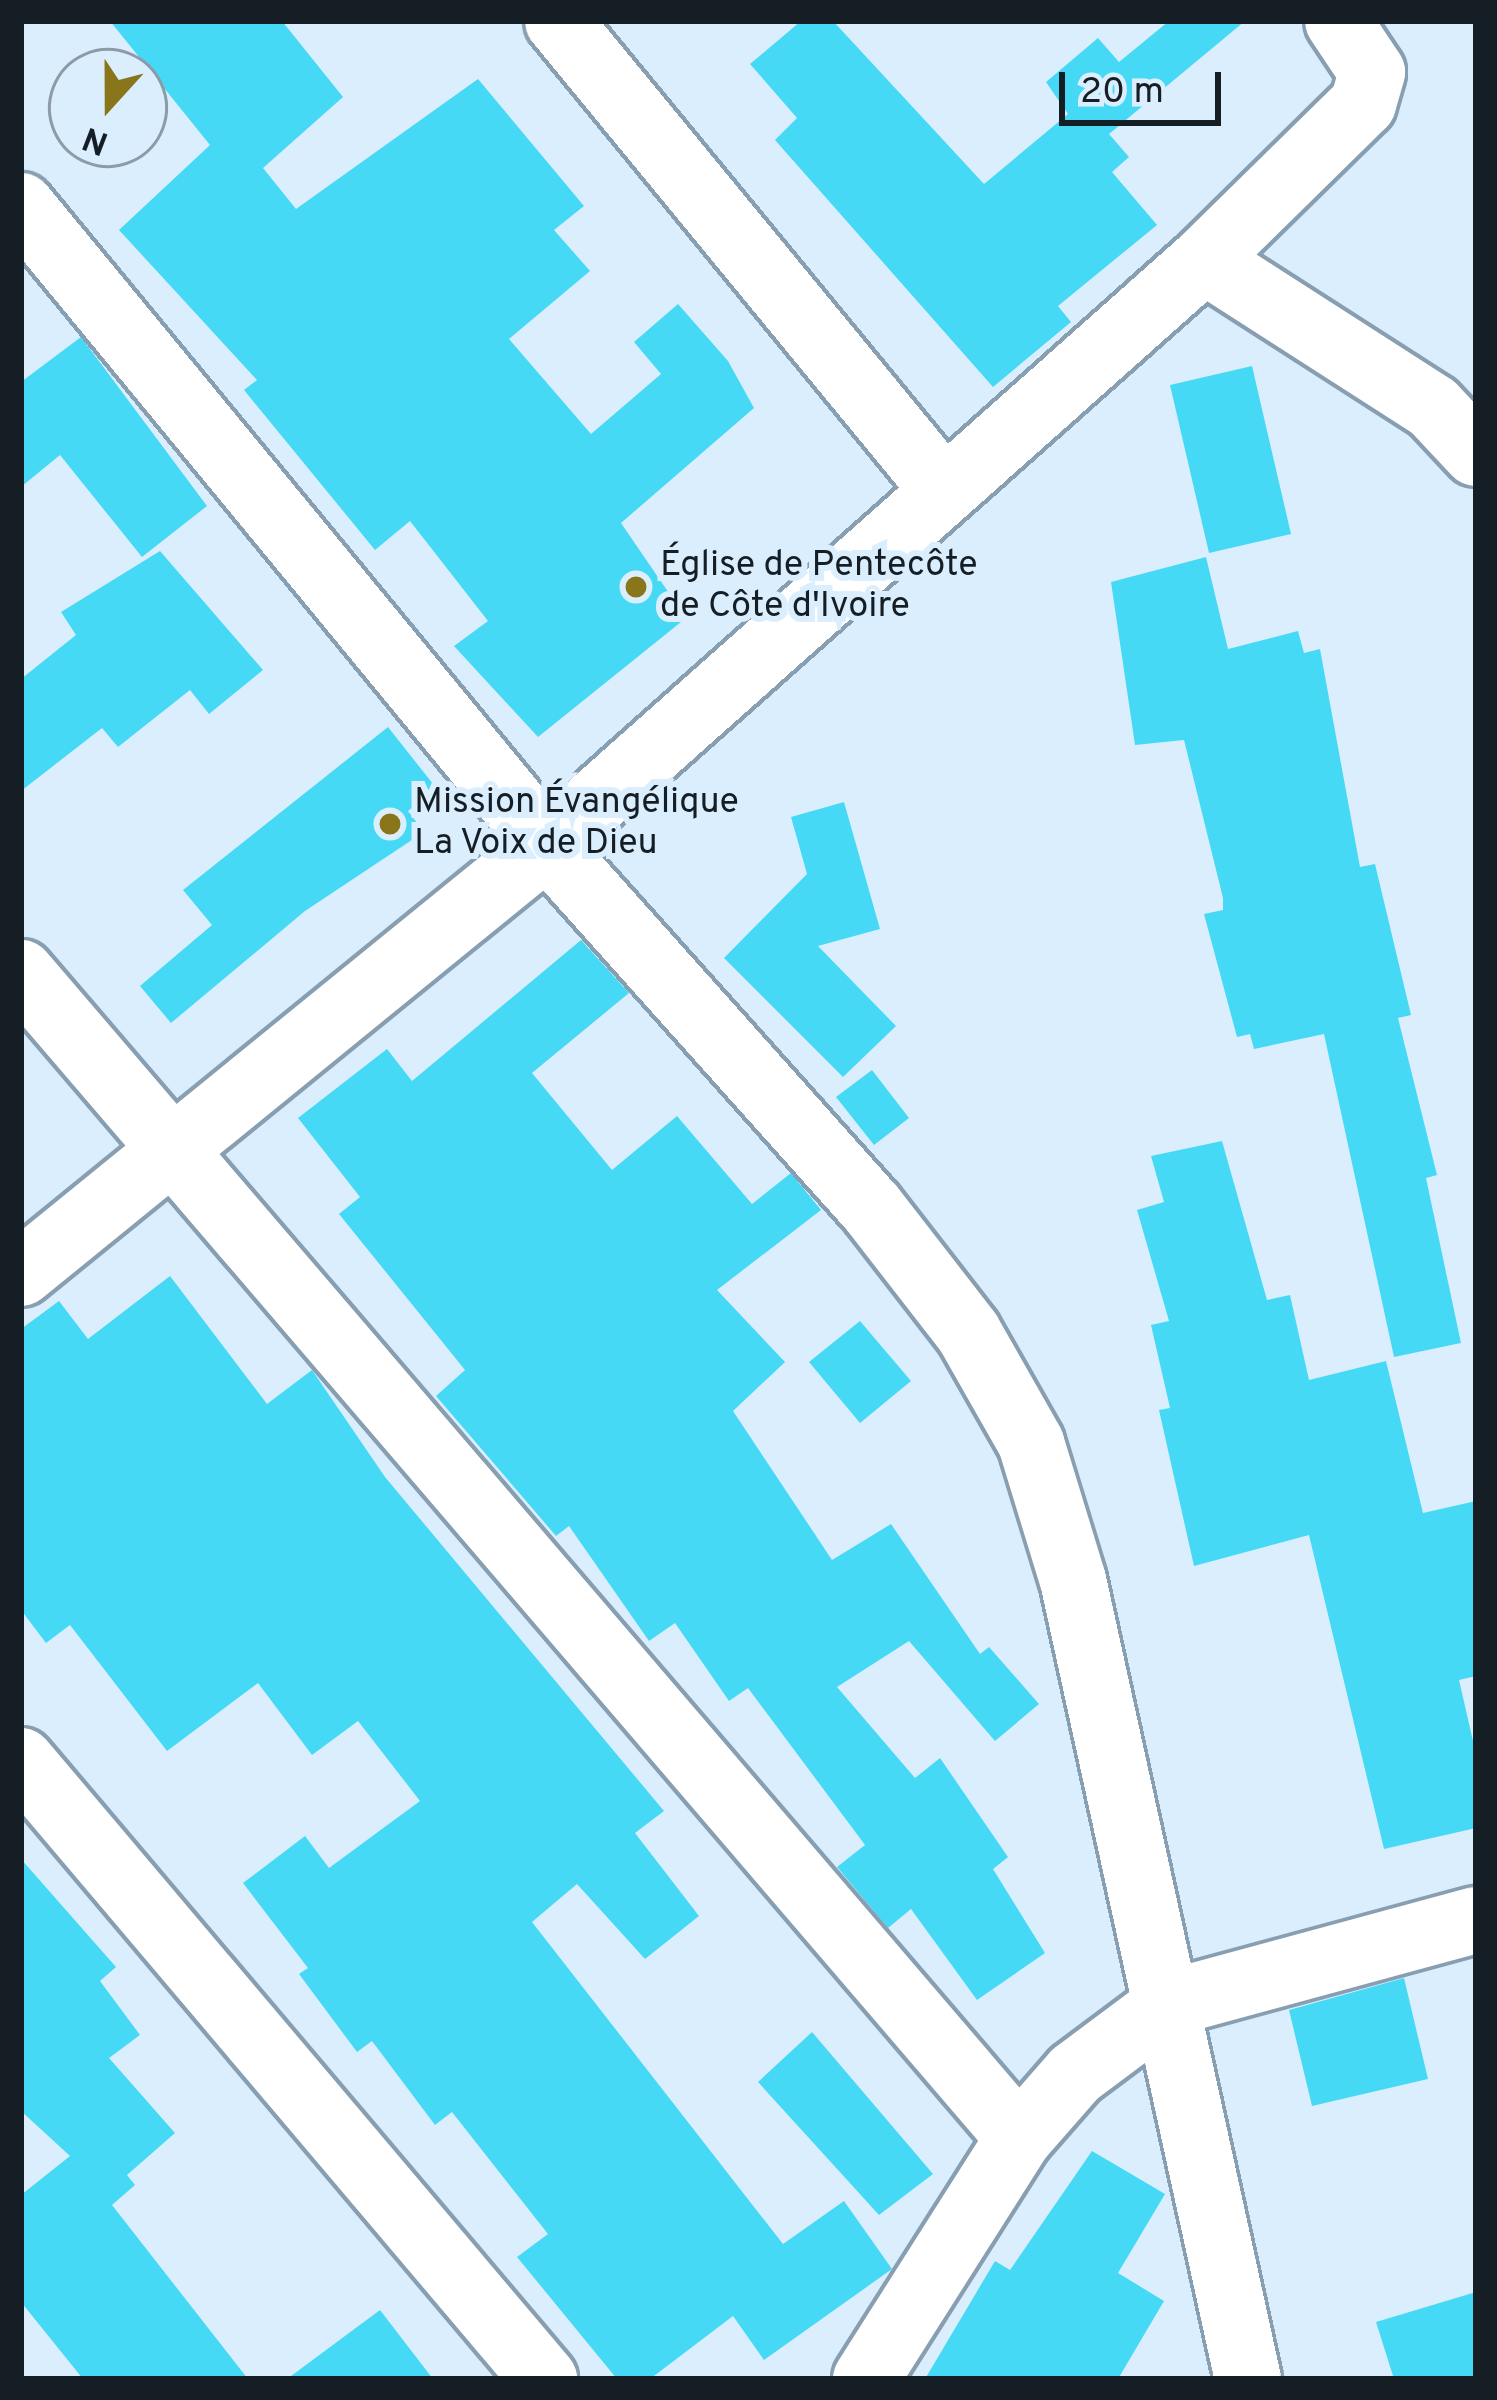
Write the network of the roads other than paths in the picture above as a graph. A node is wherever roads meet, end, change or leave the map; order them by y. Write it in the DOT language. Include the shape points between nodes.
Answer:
graph roads {
  1 [pos="558,21"];
  2 [pos="1338,21"];
  3 [pos="21,206"];
  4 [pos="1204,260"];
  5 [pos="1476,453"];
  6 [pos="941,488"];
  7 [pos="547,844"];
  8 [pos="21,973"];
  9 [pos="169,1153"];
  10 [pos="21,1274"];
  11 [pos="21,1761"];
  12 [pos="1476,1920"];
  13 [pos="1170,2003"];
  14 [pos="1018,2138"];
  15 [pos="544,2379"];
  16 [pos="866,2379"];
  17 [pos="1248,2379"];
  1 -- 6 [label="street"];
  2 -- 4 [label="street" via="1372,72 1363,104"];
  3 -- 7 [label="street"];
  4 -- 5 [label="street" via="1432,407"];
  4 -- 6 [label="street"];
  6 -- 7 [label="street"];
  7 -- 9 [label="street"];
  7 -- 13 [label="street" via="871,1207 968,1332 1031,1443"];
  8 -- 9 [label="street"];
  9 -- 10 [label="street"];
  9 -- 14 [label="street"];
  11 -- 15 [label="street"];
  12 -- 13 [label="street"];
  13 -- 14 [label="street" via="1075,2074"];
  13 -- 17 [label="street"];
  14 -- 16 [label="street"];
}
